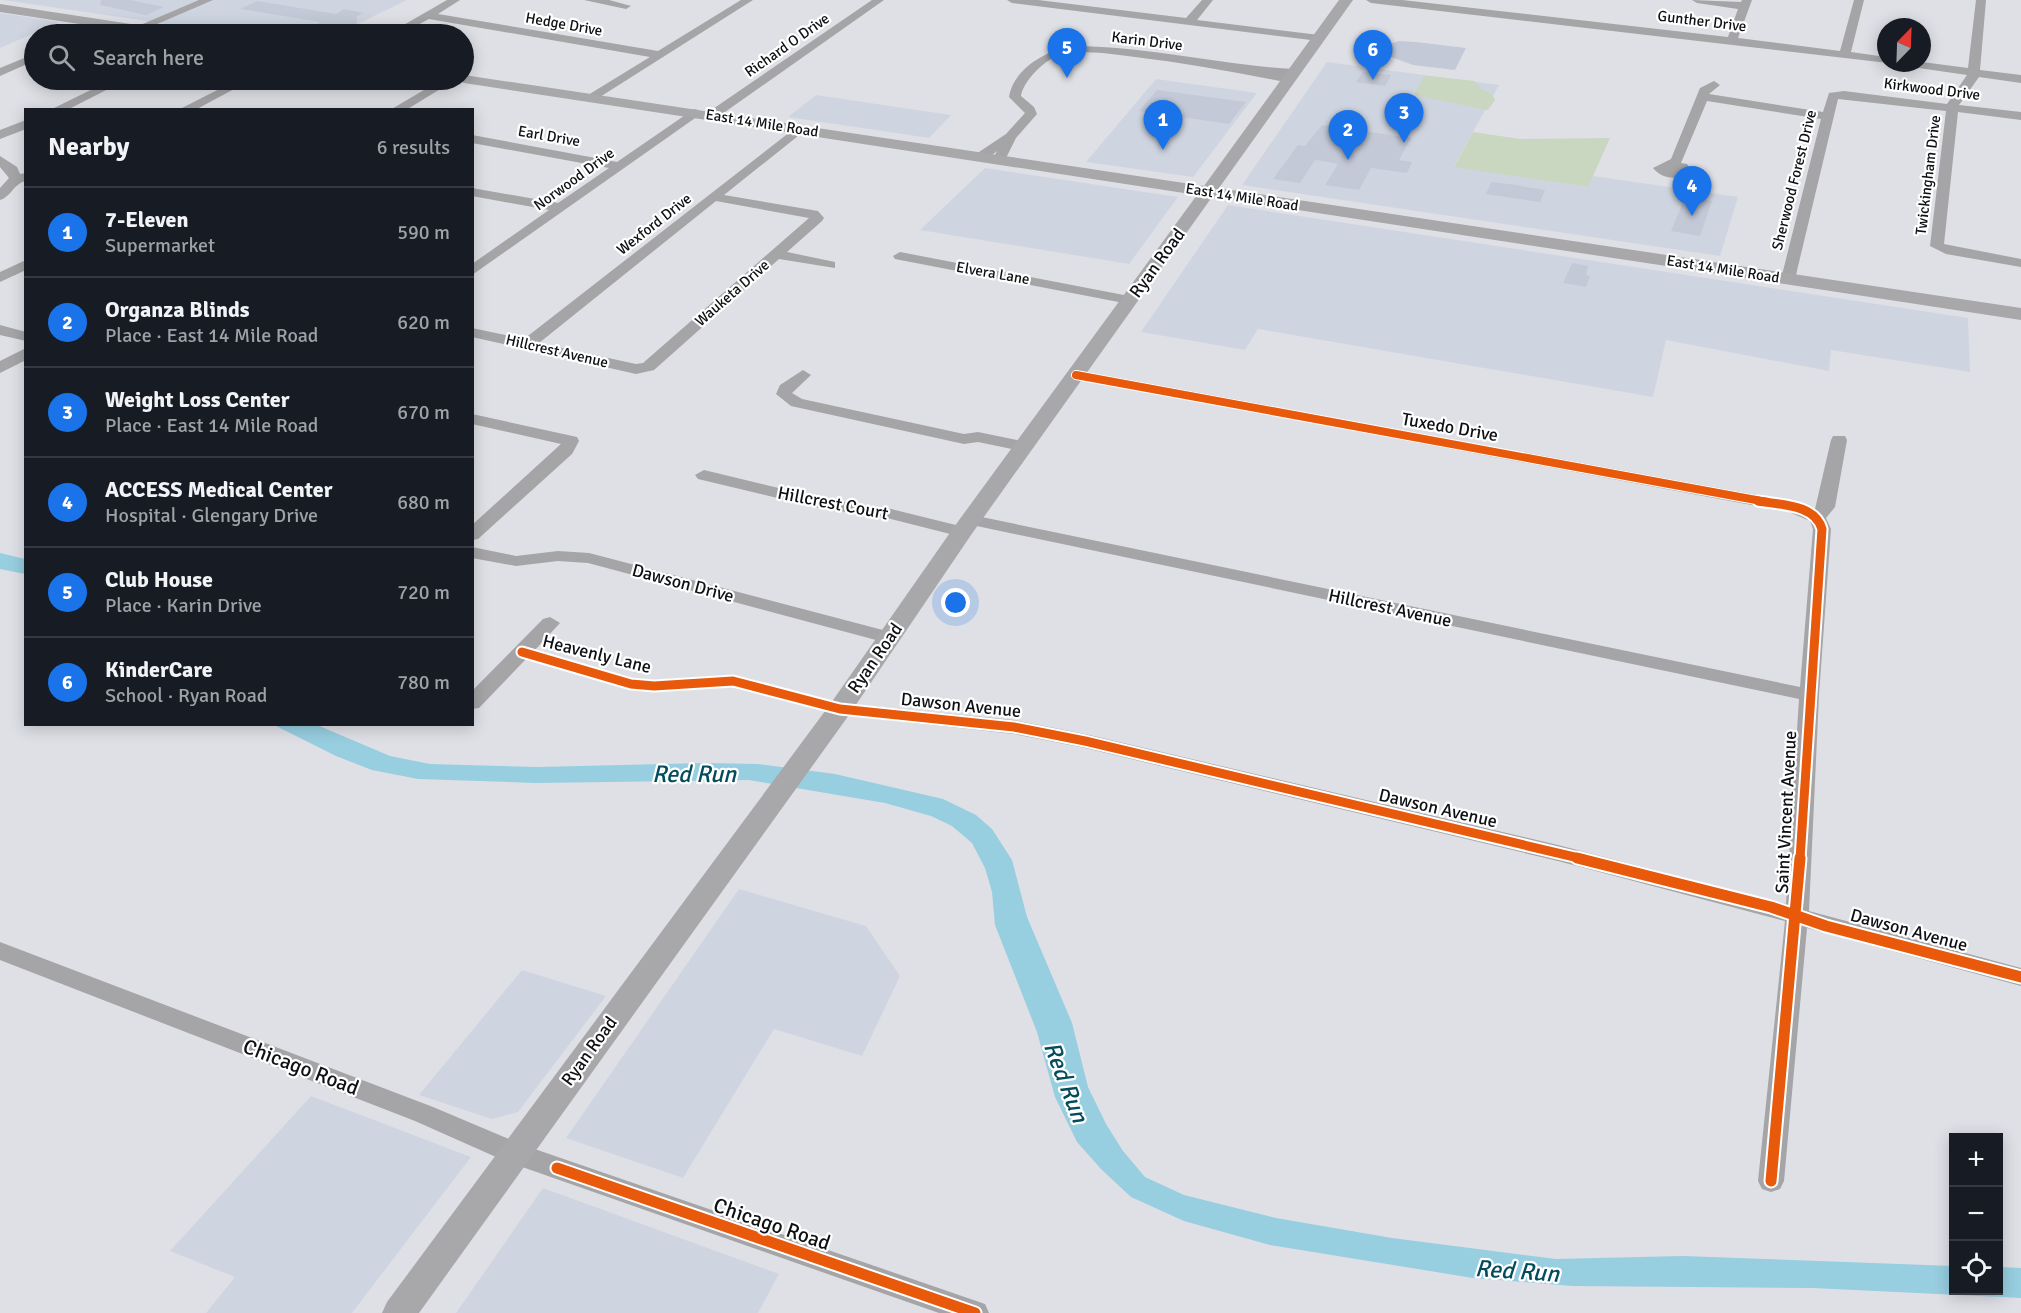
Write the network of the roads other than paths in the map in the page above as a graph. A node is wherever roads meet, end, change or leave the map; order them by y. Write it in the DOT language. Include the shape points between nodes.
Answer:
graph roads {
  1 [pos="208,0"];
  2 [pos="455,0"];
  3 [pos="590,0"];
  4 [pos="748,0"];
  5 [pos="879,0"];
  6 [pos="1012,0"];
  7 [pos="1208,0"];
  8 [pos="1346,0"];
  9 [pos="1371,0"];
  10 [pos="1697,0"];
  11 [pos="1859,0"];
  12 [pos="1981,0"];
  13 [pos="1746,3"];
  14 [pos="626,6"];
  15 [pos="0,9"];
  16 [pos="429,16"];
  17 [pos="1189,22"];
  18 [pos="100,24"];
  19 [pos="151,24"];
  20 [pos="413,24"];
  21 [pos="1319,38"];
  22 [pos="1732,40"];
  23 [pos="1845,54"];
  24 [pos="659,55"];
  25 [pos="1877,59"];
  26 [pos="24,61"];
  27 [pos="1931,67"];
  28 [pos="0,72"];
  29 [pos="1974,73"];
  30 [pos="1292,76"];
  31 [pos="2021,79"];
  32 [pos="474,80"];
  33 [pos="99,90"];
  34 [pos="225,90"];
  35 [pos="431,90"];
  36 [pos="1839,94"];
  37 [pos="592,98"];
  38 [pos="60,108"];
  39 [pos="188,108"];
  40 [pos="400,108"];
  41 [pos="1953,108"];
  42 [pos="694,113"];
  43 [pos="711,116"];
  44 [pos="1828,116"];
  45 [pos="2021,116"];
  46 [pos="24,125"];
  47 [pos="800,129"];
  48 [pos="0,135"];
  49 [pos="1010,136"];
  50 [pos="474,139"];
  51 [pos="981,156"];
  52 [pos="999,159"];
  53 [pos="0,160"];
  54 [pos="1675,164"];
  55 [pos="620,166"];
  56 [pos="21,178"];
  57 [pos="474,192"];
  58 [pos="1209,192"];
  59 [pos="0,196"];
  60 [pos="714,197"];
  61 [pos="561,208"];
  62 [pos="777,254"];
  63 [pos="900,256"];
  64 [pos="2021,263"];
  65 [pos="24,265"];
  66 [pos="830,265"];
  67 [pos="474,270"];
  68 [pos="0,278"];
  69 [pos="1788,279"];
  70 [pos="1131,298"];
  71 [pos="2021,314"];
  72 [pos="0,330"];
  73 [pos="474,332"];
  74 [pos="24,336"];
  75 [pos="528,344"];
  76 [pos="24,354"];
  77 [pos="0,368"];
  78 [pos="642,369"];
  79 [pos="803,375"];
  80 [pos="1076,375"];
  81 [pos="474,419"];
  82 [pos="1839,440"];
  83 [pos="1023,452"];
  84 [pos="704,475"];
  85 [pos="1817,518"];
  86 [pos="967,526"];
  87 [pos="474,533"];
  88 [pos="474,552"];
  89 [pos="550,623"];
  90 [pos="891,638"];
  91 [pos="522,652"];
  92 [pos="1809,695"];
  93 [pos="474,701"];
  94 [pos="840,709"];
  95 [pos="1797,916"];
  96 [pos="0,951"];
  97 [pos="2021,977"];
  98 [pos="514,1153"];
  99 [pos="1771,1181"];
  100 [pos="399,1313"];
  101 [pos="975,1313"];
  1 -- 19 [label="street"];
  2 -- 16 [label="street"];
  3 -- 14 [label="street"];
  4 -- 24 [label="street"];
  5 -- 43 [label="street, Richard O Drive"];
  6 -- 17 [label="street"];
  7 -- 17 [label="street"];
  8 -- 21 [label="main road, Ryan Road"];
  9 -- 22 [label="street, Gunther Drive"];
  10 -- 13 [label="street"];
  11 -- 23 [label="street"];
  12 -- 29 [label="street, Twickingham Drive"];
  13 -- 22 [label="street"];
  15 -- 18 [label="main road"];
  16 -- 20 [label="street"];
  16 -- 24 [label="street, Hedge Drive"];
  17 -- 21 [label="street"];
  21 -- 30 [label="main road, Ryan Road"];
  22 -- 23 [label="street, Gunther Drive"];
  23 -- 25 [label="street, Gunther Drive"];
  24 -- 37 [label="street"];
  26 -- 28 [label="street"];
  27 -- 29 [label="street"];
  29 -- 31 [label="street"];
  29 -- 41 [label="street, Twickingham Drive"];
  30 -- 49 [label="street, Karin Drive" via="1111,52 1055,52 1016,89 1015,97 1031,112"];
  30 -- 58 [label="main road, Ryan Road"];
  32 -- 37 [label="main road, East 14 Mile Road"];
  33 -- 38 [label="street"];
  34 -- 39 [label="street"];
  35 -- 40 [label="street"];
  36 -- 41 [label="street, Kirkwood Drive"];
  36 -- 44 [label="street, Sherwood Forest Drive" via="1833,96"];
  37 -- 42 [label="main road, East 14 Mile Road"];
  41 -- 45 [label="street, Kirkwood Drive"];
  41 -- 64 [label="street, Twickingham Drive" via="1937,244 1944,250"];
  42 -- 43 [label="main road, East 14 Mile Road"];
  42 -- 55 [label="street, Norwood Drive"];
  43 -- 47 [label="main road, East 14 Mile Road"];
  44 -- 54 [label="street" via="1706,88"];
  44 -- 69 [label="street, Sherwood Forest Drive"];
  46 -- 48 [label="street"];
  47 -- 51 [label="main road, East 14 Mile Road"];
  47 -- 60 [label="street, Wexford Drive"];
  49 -- 51 [label="street, Karin Drive"];
  49 -- 52 [label="street, Karin Drive" via="1009,146"];
  50 -- 55 [label="street, Earl Drive"];
  51 -- 52 [label="main road, East 14 Mile Road"];
  52 -- 58 [label="main road, East 14 Mile Road"];
  53 -- 56 [label="street"];
  55 -- 61 [label="street, Norwood Drive"];
  56 -- 59 [label="street"];
  57 -- 61 [label="street"];
  58 -- 69 [label="main road, East 14 Mile Road"];
  58 -- 70 [label="main road, Ryan Road"];
  60 -- 62 [label="street, Wauketa Drive" via="816,214 817,218"];
  60 -- 75 [label="street, Wexford Drive"];
  61 -- 67 [label="street, Norwood Drive"];
  62 -- 66 [label="street"];
  62 -- 78 [label="street, Wauketa Drive"];
  63 -- 70 [label="street, Elvera Lane"];
  65 -- 68 [label="street"];
  69 -- 71 [label="main road, East 14 Mile Road"];
  70 -- 80 [label="main road, Ryan Road"];
  72 -- 74 [label="street"];
  73 -- 75 [label="street, Hillcrest Avenue"];
  75 -- 78 [label="street, Hillcrest Avenue"];
  76 -- 77 [label="street"];
  79 -- 83 [label="street" via="784,394 797,403 963,438 972,445"];
  80 -- 83 [label="main road, Ryan Road"];
  80 -- 85 [label="street, Tuxedo Drive" via="1776,504"];
  81 -- 87 [label="street" via="571,441 566,450"];
  82 -- 85 [label="street" via="1826,507"];
  83 -- 86 [label="main road, Ryan Road"];
  84 -- 86 [label="street, Hillcrest Court" via="819,503"];
  85 -- 92 [label="street, Saint Vincent Avenue" via="1822,529"];
  86 -- 90 [label="main road, Ryan Road"];
  86 -- 92 [label="street, Hillcrest Avenue"];
  88 -- 90 [label="street, Dawson Drive" via="507,560 589,558"];
  89 -- 91 [label="street, Heavenly Lane"];
  90 -- 94 [label="main road, Ryan Road"];
  91 -- 93 [label="street, Heavenly Lane"];
  91 -- 94 [label="street, Heavenly Lane" via="631,684 733,681"];
  92 -- 95 [label="street, Saint Vincent Avenue"];
  94 -- 95 [label="street, Dawson Avenue" via="1014,727 1085,741 1558,853"];
  94 -- 98 [label="main road, Ryan Road"];
  95 -- 97 [label="street, Dawson Avenue"];
  95 -- 99 [label="street, Saint Vincent Avenue"];
  96 -- 98 [label="street, Chicago Road" via="424,1114"];
  98 -- 100 [label="main road, Ryan Road"];
  98 -- 101 [label="street, Chicago Road"];
}
